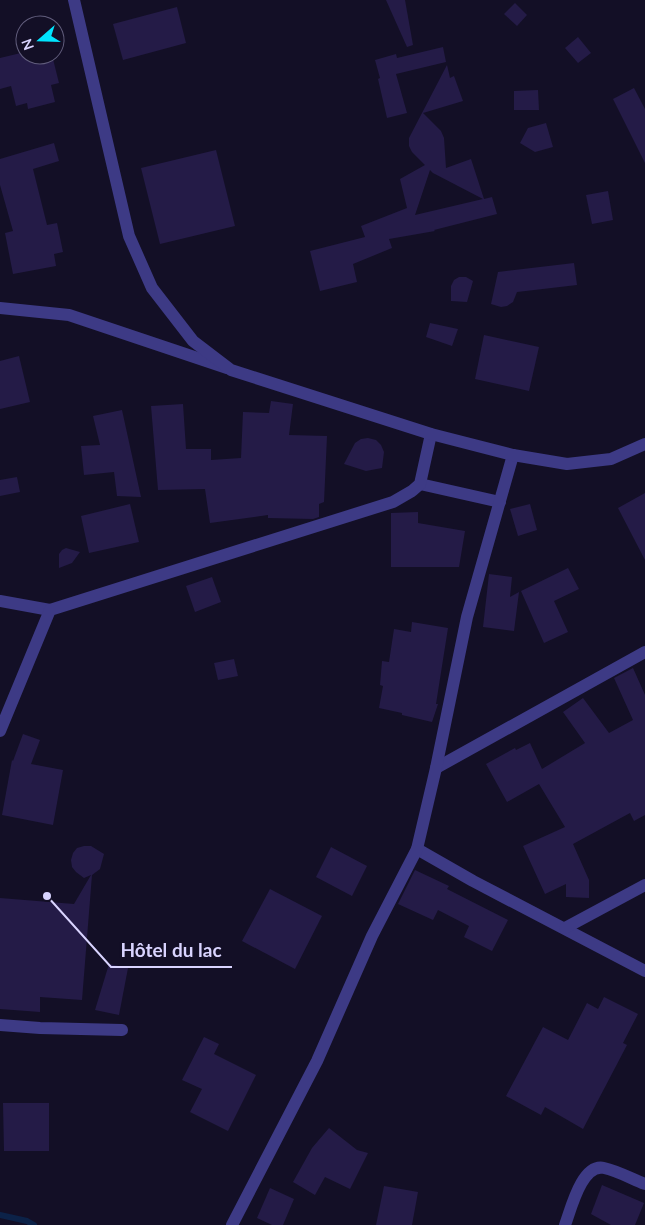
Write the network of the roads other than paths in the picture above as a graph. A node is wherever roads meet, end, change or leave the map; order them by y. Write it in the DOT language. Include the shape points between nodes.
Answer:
graph roads {
  1 [pos="74,0"];
  2 [pos="0,308"];
  3 [pos="232,370"];
  4 [pos="432,434"];
  5 [pos="645,444"];
  6 [pos="513,454"];
  7 [pos="420,484"];
  8 [pos="500,502"];
  9 [pos="0,601"];
  10 [pos="50,610"];
  11 [pos="645,652"];
  12 [pos="0,731"];
  13 [pos="436,768"];
  14 [pos="417,848"];
  15 [pos="645,885"];
  16 [pos="565,928"];
  17 [pos="645,971"];
  18 [pos="0,1025"];
  19 [pos="122,1030"];
  20 [pos="645,1184"];
  21 [pos="232,1225"];
  22 [pos="565,1225"];
  1 -- 3 [label="street" via="129,236 152,288 193,341"];
  2 -- 3 [label="street" via="68,316"];
  3 -- 4 [label="street"];
  4 -- 6 [label="street"];
  4 -- 7 [label="street"];
  5 -- 6 [label="street" via="611,458 567,464"];
  6 -- 8 [label="street"];
  7 -- 8 [label="street"];
  7 -- 10 [label="street" via="393,502"];
  8 -- 13 [label="street" via="467,617"];
  9 -- 10 [label="street"];
  10 -- 12 [label="street"];
  11 -- 13 [label="street"];
  13 -- 14 [label="street"];
  14 -- 16 [label="street"];
  14 -- 21 [label="street" via="372,936 317,1062"];
  15 -- 16 [label="street"];
  16 -- 17 [label="street"];
  18 -- 19 [label="street"];
  20 -- 22 [label="street" via="602,1167 590,1171 580,1184"];
}
